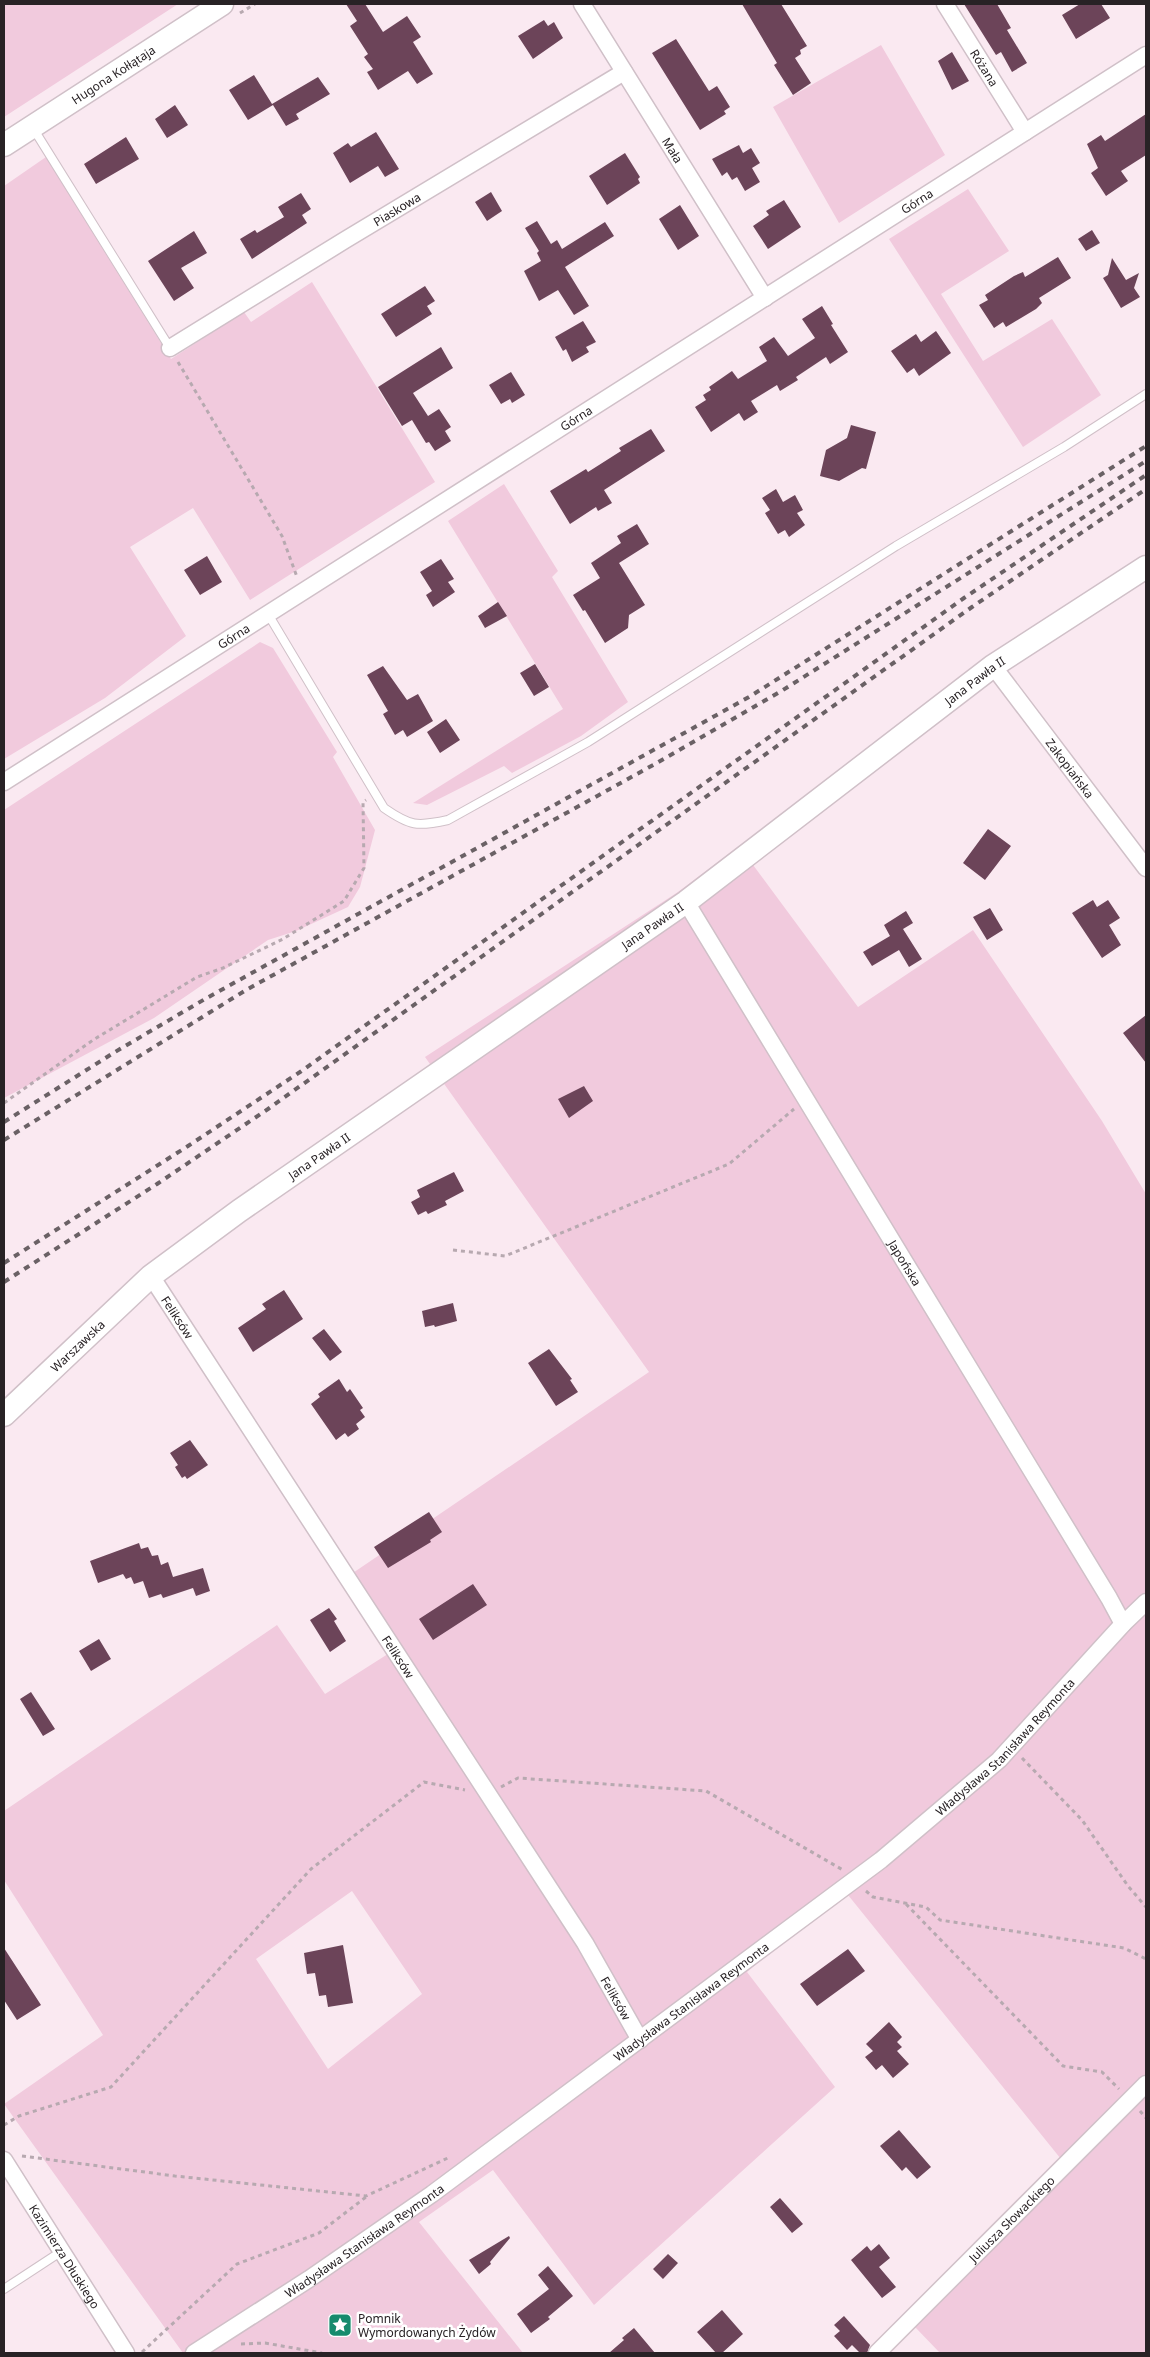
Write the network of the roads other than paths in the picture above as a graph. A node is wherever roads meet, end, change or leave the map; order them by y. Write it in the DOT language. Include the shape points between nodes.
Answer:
graph roads {
  1 [pos="222,4"];
  2 [pos="582,4"];
  3 [pos="945,4"];
  4 [pos="1146,55"];
  5 [pos="624,72"];
  6 [pos="32,126"];
  7 [pos="1025,132"];
  8 [pos="4,145"];
  9 [pos="765,298"];
  10 [pos="170,348"];
  11 [pos="1146,394"];
  12 [pos="1146,566"];
  13 [pos="268,614"];
  14 [pos="994,666"];
  15 [pos="4,782"];
  16 [pos="1146,868"];
  17 [pos="686,902"];
  18 [pos="151,1276"];
  19 [pos="4,1415"];
  20 [pos="1146,1602"];
  21 [pos="1123,1624"];
  22 [pos="640,2040"];
  23 [pos="1146,2084"];
  24 [pos="7,2163"];
  25 [pos="62,2251"];
  26 [pos="4,2288"];
  27 [pos="126,2353"];
  28 [pos="194,2353"];
  29 [pos="877,2353"];
  1 -- 6 [label="main road, Hugona Kołłątaja"];
  2 -- 5 [label="street, Mała"];
  3 -- 7 [label="street, Różana"];
  4 -- 7 [label="street, Górna"];
  5 -- 9 [label="street, Mała"];
  5 -- 10 [label="street, Piaskowa"];
  6 -- 8 [label="main road, Hugona Kołłątaja"];
  6 -- 10 [label="lane"];
  7 -- 9 [label="street, Górna"];
  9 -- 13 [label="street, Górna"];
  11 -- 13 [label="lane" via="1064,447 896,546 588,742 448,820 424,826 403,821 384,808"];
  12 -- 14 [label="main road, Jana Pawła II"];
  13 -- 15 [label="street, Górna"];
  14 -- 16 [label="street, Zakopiańska"];
  14 -- 17 [label="main road, Jana Pawła II"];
  17 -- 18 [label="main road, Jana Pawła II" via="238,1211"];
  17 -- 21 [label="street, Japońska"];
  18 -- 19 [label="main road, Warszawska"];
  18 -- 22 [label="street, Feliksów" via="585,1943"];
  20 -- 21 [label="street, Władysława Stanisława Reymonta"];
  21 -- 22 [label="street, Władysława Stanisława Reymonta" via="1000,1760 882,1860"];
  22 -- 28 [label="street, Władysława Stanisława Reymonta" via="432,2194"];
  23 -- 29 [label="street, Juliusza Słowackiego"];
  24 -- 25 [label="street, Kazimierza Dłuskiego"];
  25 -- 26 [label="lane"];
  25 -- 27 [label="street, Kazimierza Dłuskiego"];
}
